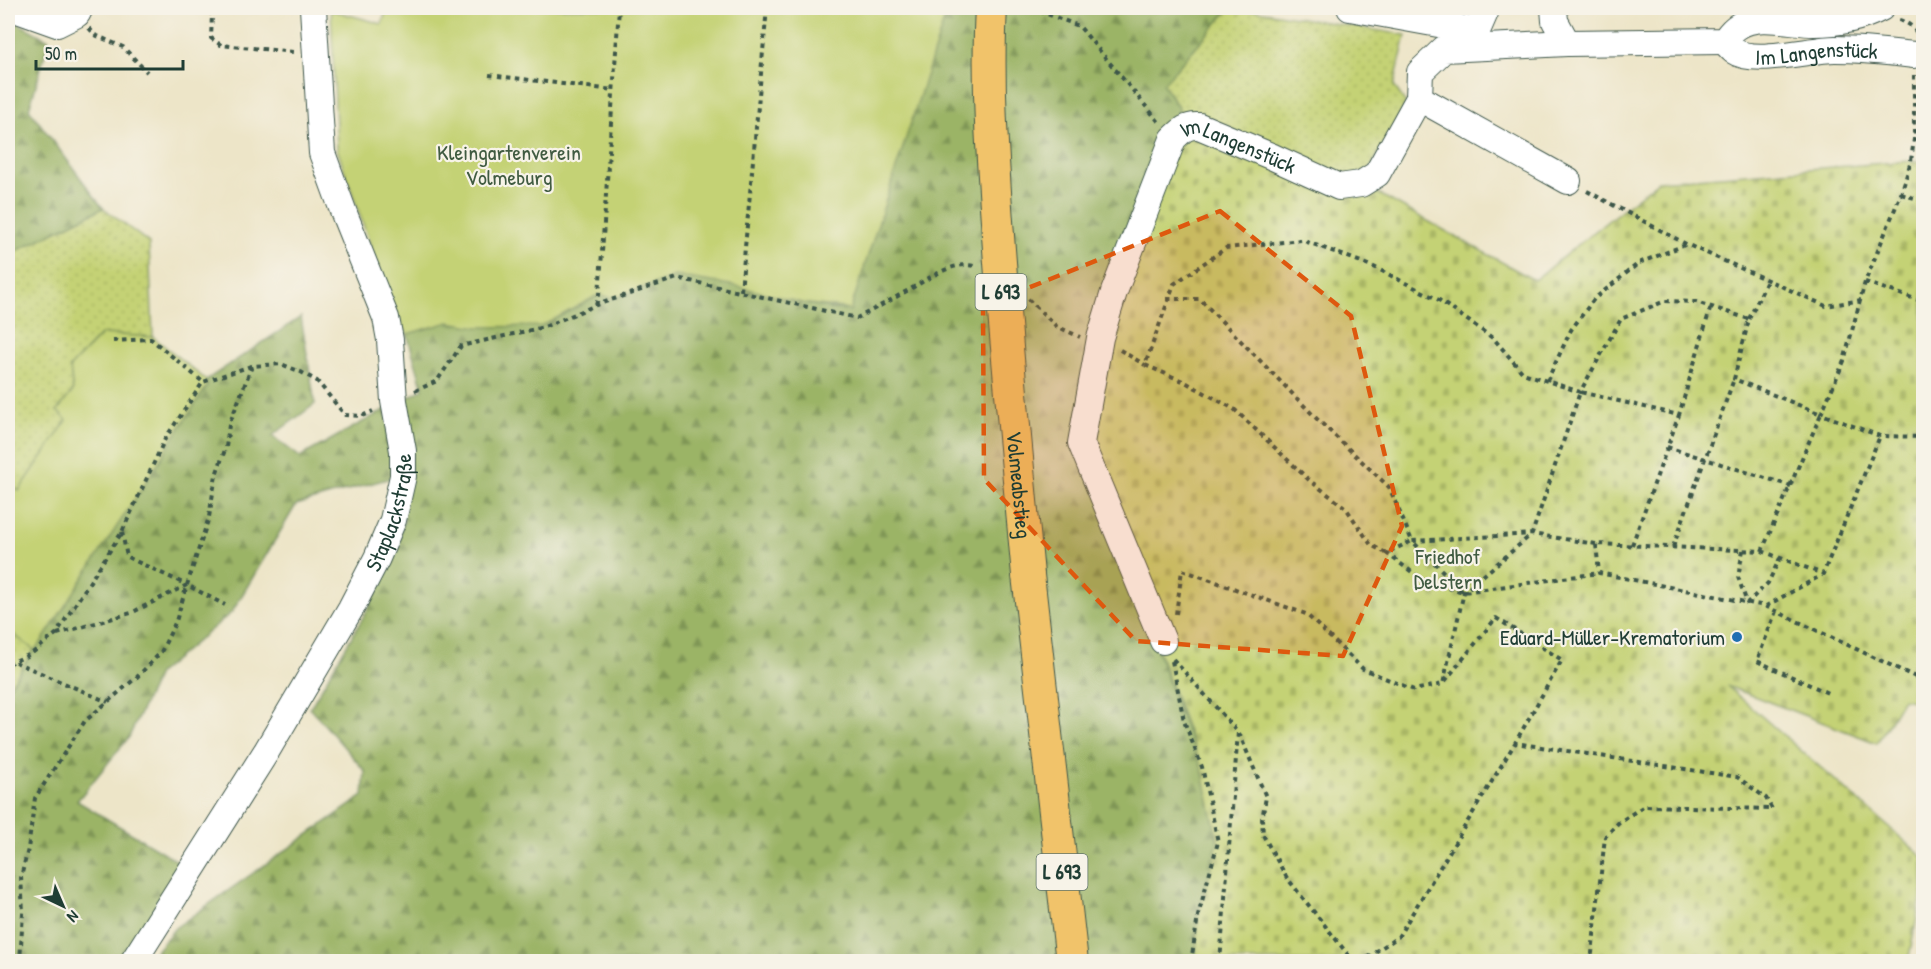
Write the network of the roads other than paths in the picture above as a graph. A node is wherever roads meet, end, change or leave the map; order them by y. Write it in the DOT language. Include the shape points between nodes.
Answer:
graph roads {
  1 [pos="12,8"];
  2 [pos="313,8"];
  3 [pos="991,8"];
  4 [pos="1350,8"];
  5 [pos="1487,8"];
  6 [pos="1554,8"];
  7 [pos="79,11"];
  8 [pos="1888,13"];
  9 [pos="1724,41"];
  10 [pos="1567,43"];
  11 [pos="1916,45"];
  12 [pos="1419,99"];
  13 [pos="1568,181"];
  14 [pos="1169,633"];
  15 [pos="133,962"];
  16 [pos="1072,962"];
  1 -- 7 [label="street" via="57,24"];
  2 -- 15 [label="street, Staplackstraße" via="322,153 386,318 403,476 393,520 377,558 331,644"];
  3 -- 16 [label="main road, Volmeabstieg / L 693, bridge" via="993,162 1000,273 1028,575"];
  4 -- 5 [label="street" via="1477,31"];
  6 -- 10 [label="street" via="1555,21"];
  8 -- 9 [label="street, Im Langenstück" via="1842,22 1763,18 1738,26"];
  9 -- 10 [label="street, Im Langenstück"];
  9 -- 11 [label="street, Im Langenstück" via="1735,52 1749,56"];
  10 -- 12 [label="street, Im Langenstück" via="1444,49 1420,72"];
  12 -- 13 [label="street"];
  12 -- 14 [label="street, Im Langenstück" via="1377,174 1350,187 1339,187 1199,126 1189,125 1173,139 1100,338 1081,443"];
}
